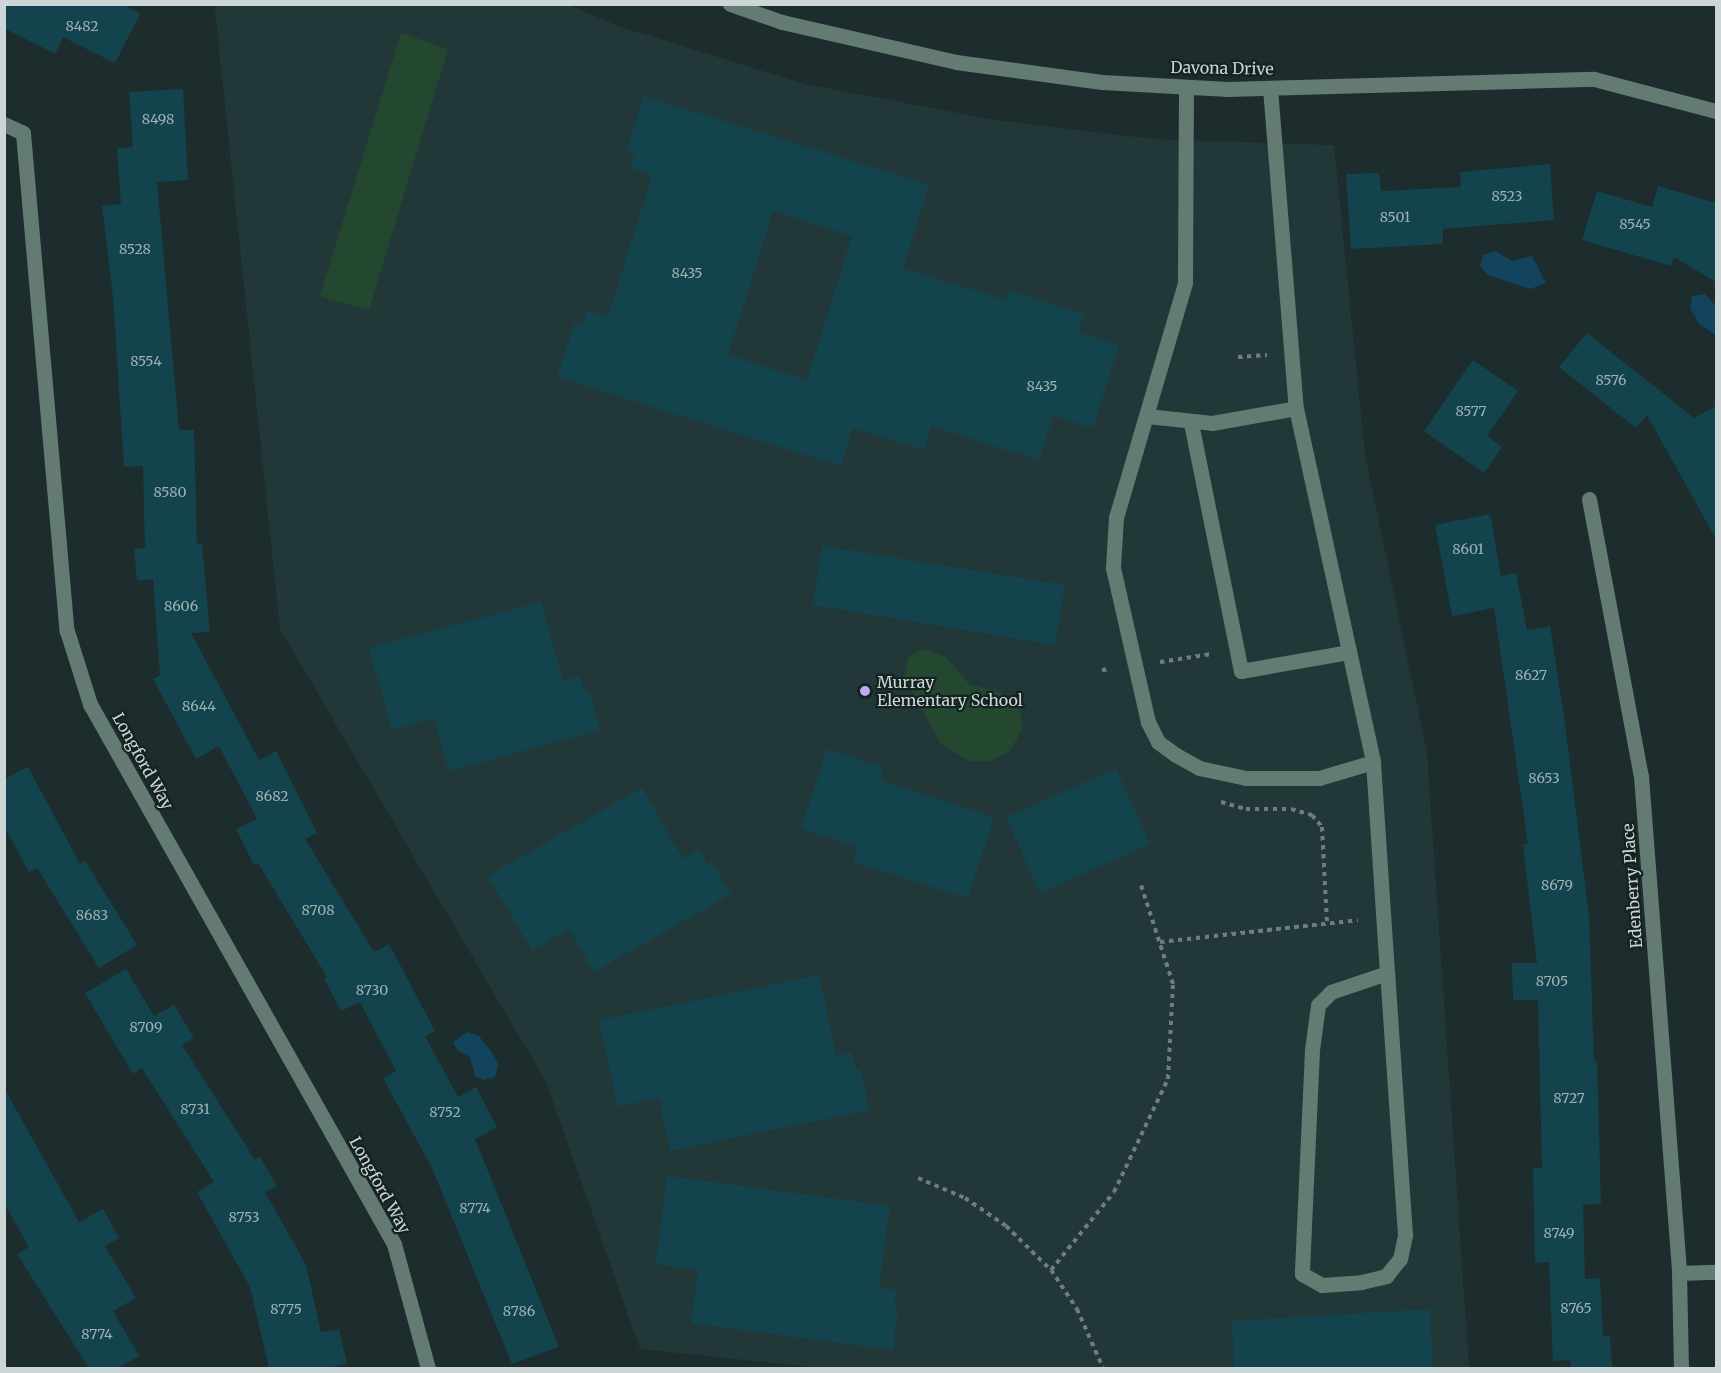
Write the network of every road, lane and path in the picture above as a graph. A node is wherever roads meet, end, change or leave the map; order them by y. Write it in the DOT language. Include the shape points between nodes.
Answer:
graph roads {
  1 [pos="730,4"];
  2 [pos="1186,87"];
  3 [pos="1270,88"];
  4 [pos="1716,111"];
  5 [pos="4,124"];
  6 [pos="1296,408"];
  7 [pos="1147,416"];
  8 [pos="1191,423"];
  9 [pos="1589,499"];
  10 [pos="1236,650"];
  11 [pos="1349,652"];
  12 [pos="1136,665"];
  13 [pos="1102,670"];
  14 [pos="1372,762"];
  15 [pos="1215,800"];
  16 [pos="1141,885"];
  17 [pos="1160,942"];
  18 [pos="1386,973"];
  19 [pos="918,1178"];
  20 [pos="1051,1270"];
  21 [pos="1716,1272"];
  22 [pos="1679,1273"];
  23 [pos="428,1368"];
  24 [pos="1103,1368"];
  25 [pos="1681,1368"];
  1 -- 2 [label="street, Davona Drive" via="782,22 956,62 1102,82"];
  2 -- 3 [label="street, Davona Drive"];
  2 -- 7 [label="street" via="1185,283"];
  3 -- 4 [label="street, Davona Drive" via="1594,79"];
  3 -- 6 [label="street"];
  5 -- 23 [label="street, Longford Way" via="23,133 67,631 90,704 394,1244"];
  6 -- 8 [label="street"];
  6 -- 11 [label="street"];
  7 -- 8 [label="street"];
  7 -- 12 [label="street" via="1116,518 1113,568"];
  8 -- 10 [label="street"];
  9 -- 22 [label="street, Edenberry Place" via="1641,776"];
  10 -- 11 [label="street" via="1241,671"];
  10 -- 12 [label="path"];
  11 -- 14 [label="street"];
  12 -- 13 [label="path"];
  12 -- 14 [label="street" via="1148,722 1158,742 1199,768 1246,778 1283,780 1319,778"];
  14 -- 18 [label="street"];
  15 -- 17 [label="path" via="1246,808 1291,809 1312,815 1322,827 1327,922"];
  16 -- 17 [label="path"];
  17 -- 20 [label="path" via="1173,984 1168,1078 1114,1192"];
  18 -- 18 [label="street" via="1331,992 1318,1005 1312,1050 1302,1274 1322,1285 1386,1276 1400,1258 1405,1235"];
  19 -- 20 [label="path" via="965,1198 1006,1226"];
  20 -- 24 [label="path" via="1077,1310"];
  21 -- 22 [label="street"];
  22 -- 25 [label="street, Edenberry Place"];
}
